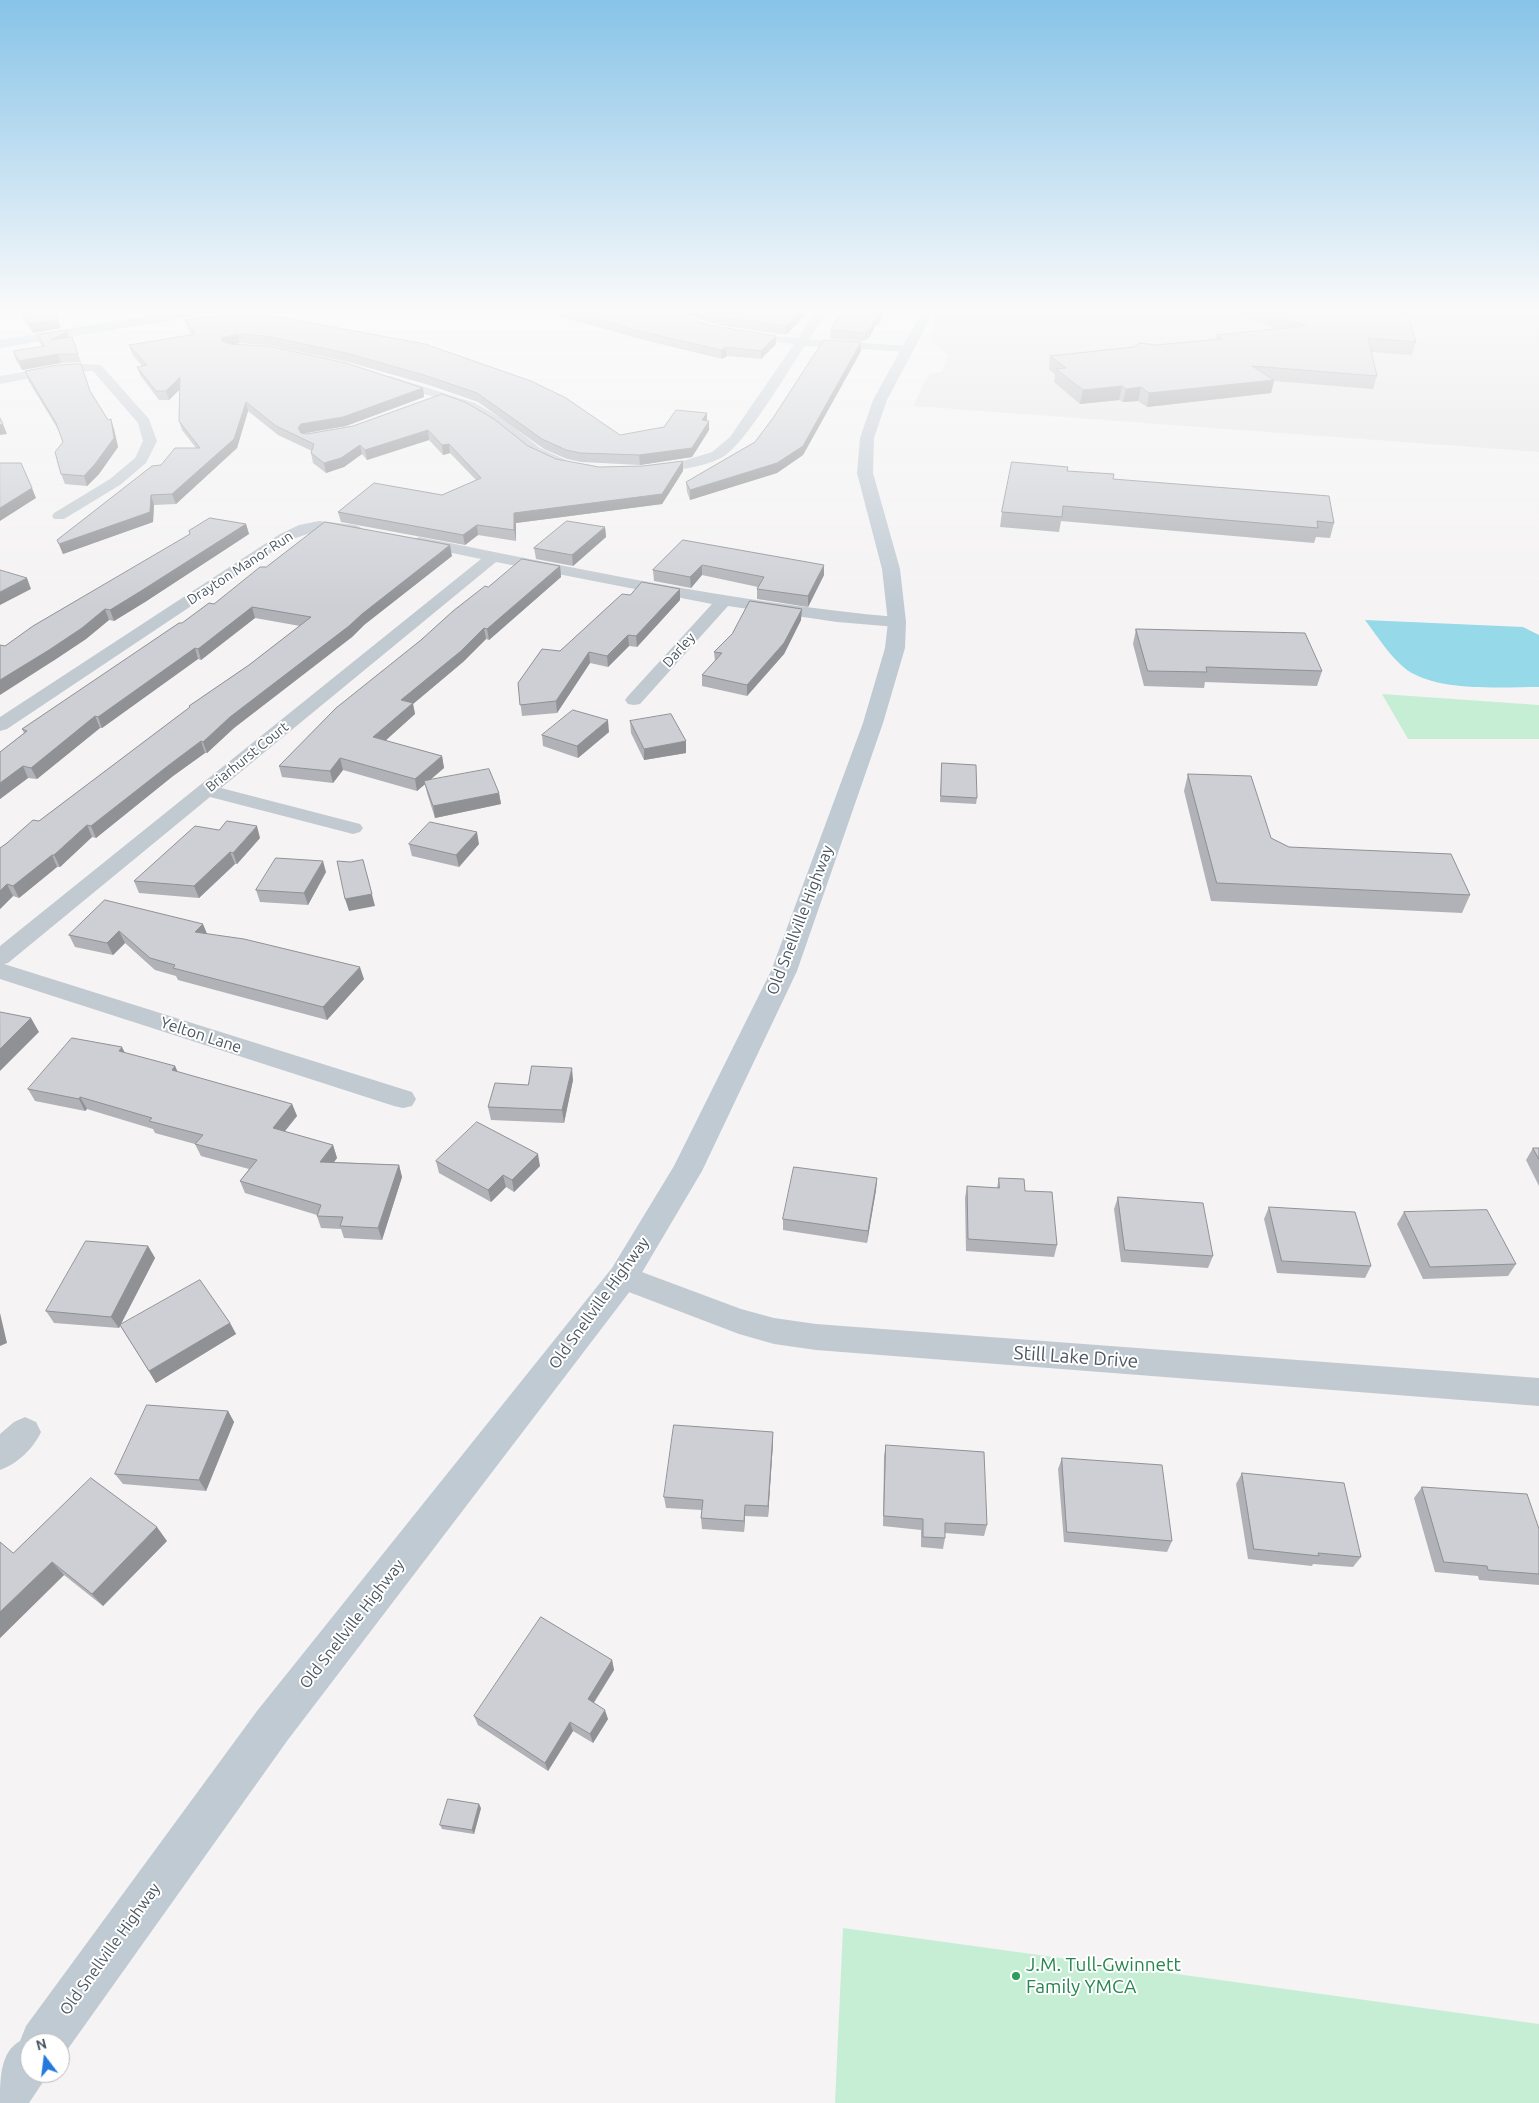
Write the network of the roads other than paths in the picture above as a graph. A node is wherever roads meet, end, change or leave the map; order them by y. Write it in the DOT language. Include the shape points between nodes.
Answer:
graph roads {
  1 [pos="135,411"];
  2 [pos="480,411"];
  3 [pos="755,411"];
  4 [pos="876,411"];
  5 [pos="572,466"];
  6 [pos="634,470"];
  7 [pos="60,516"];
  8 [pos="366,532"];
  9 [pos="403,539"];
  10 [pos="494,556"];
  11 [pos="724,601"];
  12 [pos="896,622"];
  13 [pos="634,700"];
  14 [pos="0,725"];
  15 [pos="206,790"];
  16 [pos="353,828"];
  17 [pos="0,958"];
  18 [pos="0,970"];
  19 [pos="402,1099"];
  20 [pos="623,1277"];
  21 [pos="1539,1392"];
  22 [pos="25,1432"];
  23 [pos="0,1454"];
  24 [pos="50,2033"];
  25 [pos="20,2074"];
  26 [pos="0,2102"];
  1 -- 7 [label="street" via="144,422 150,441 141,460 115,482"];
  2 -- 5 [label="street" via="535,451"];
  3 -- 6 [label="street" via="735,440 717,456 685,465"];
  4 -- 12 [label="street, Old Snellville Highway" via="867,438 865,473 891,569"];
  8 -- 14 [label="street, Drayton Manor Run" via="319,524 285,537"];
  9 -- 10 [label="street"];
  10 -- 11 [label="street"];
  10 -- 15 [label="street, Briarhurst Court"];
  11 -- 12 [label="street" via="835,618"];
  11 -- 13 [label="street, Darley"];
  12 -- 20 [label="street, Old Snellville Highway" via="895,648 873,724 784,971 687,1171"];
  15 -- 16 [label="street"];
  15 -- 17 [label="street, Briarhurst Court"];
  18 -- 19 [label="street, Yelton Lane"];
  20 -- 21 [label="street, Still Lake Drive" via="739,1321 774,1331 816,1337"];
  20 -- 24 [label="street, Old Snellville Highway" via="272,1726"];
  22 -- 23 [label="street"];
  25 -- 26 [label="street"];
}
